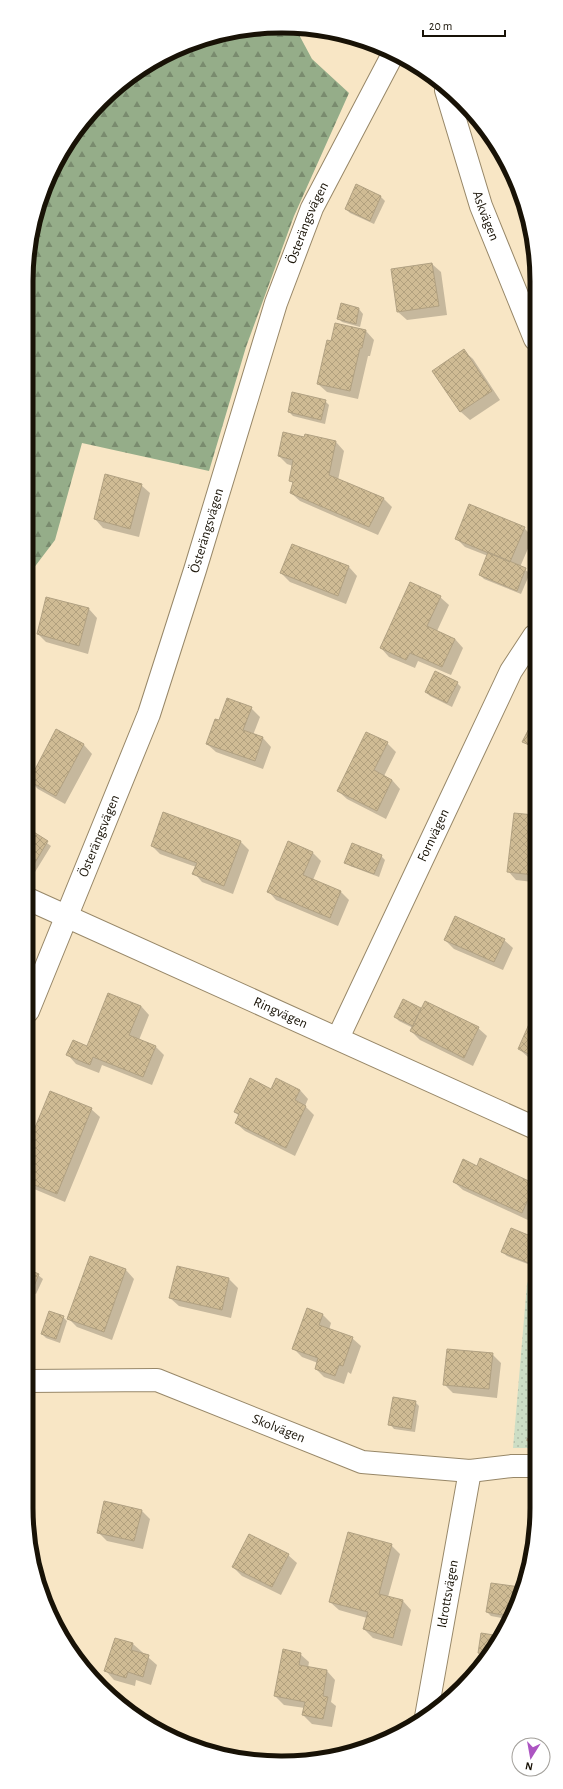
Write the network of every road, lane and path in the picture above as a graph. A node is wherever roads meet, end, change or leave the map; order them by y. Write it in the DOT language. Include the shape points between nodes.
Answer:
graph roads {
  1 [pos="391,59"];
  2 [pos="448,98"];
  3 [pos="530,327"];
  4 [pos="530,642"];
  5 [pos="33,901"];
  6 [pos="66,917"];
  7 [pos="33,999"];
  8 [pos="338,1038"];
  9 [pos="530,1127"];
  10 [pos="33,1381"];
  11 [pos="530,1466"];
  12 [pos="470,1471"];
  13 [pos="427,1709"];
  1 -- 6 [label="street, Österängsvägen" via="312,208 278,296 149,714"];
  2 -- 3 [label="street, Askvägen" via="481,206"];
  4 -- 8 [label="street, Fornvägen" via="511,671"];
  5 -- 6 [label="street, Ringvägen"];
  6 -- 7 [label="street, Österängsvägen"];
  6 -- 8 [label="street, Ringvägen"];
  8 -- 9 [label="street, Ringvägen"];
  10 -- 12 [label="street, Skolvägen" via="157,1380 362,1462"];
  11 -- 12 [label="street, Skolvägen"];
  12 -- 13 [label="street, Idrottsvägen"];
}
